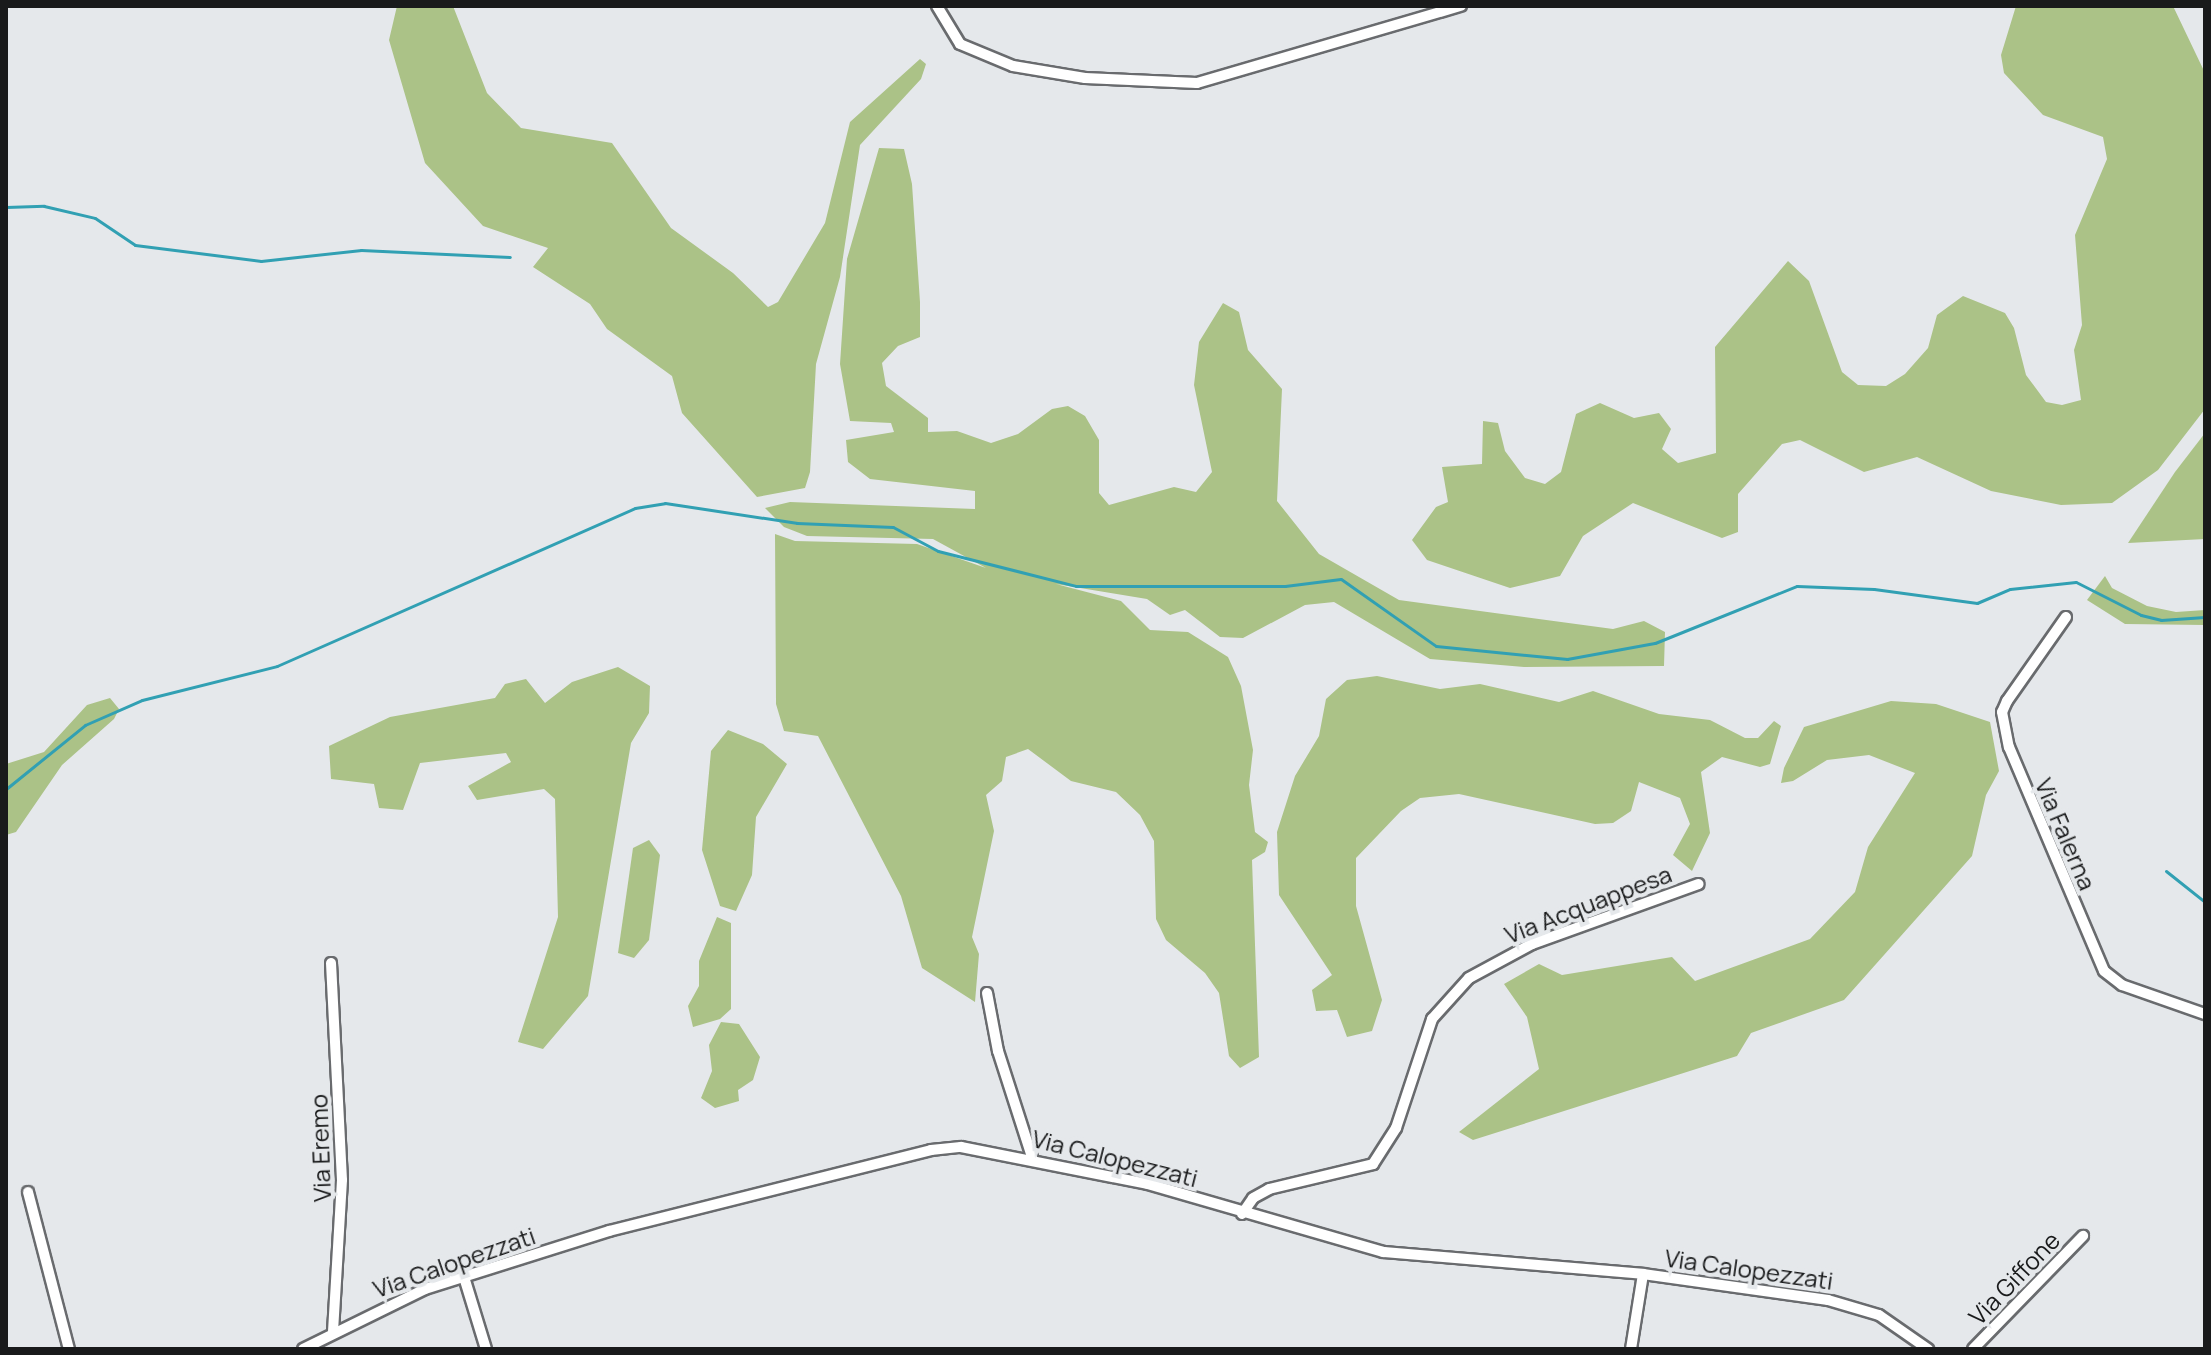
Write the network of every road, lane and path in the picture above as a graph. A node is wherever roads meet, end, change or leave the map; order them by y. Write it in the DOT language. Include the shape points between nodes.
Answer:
graph roads {
  1 [pos="937,6"];
  2 [pos="1461,6"];
  3 [pos="2066,617"];
  4 [pos="1699,884"];
  5 [pos="331,963"];
  6 [pos="987,993"];
  7 [pos="2205,1014"];
  8 [pos="1032,1157"];
  9 [pos="28,1192"];
  10 [pos="1242,1214"];
  11 [pos="2083,1236"];
  12 [pos="1643,1274"];
  13 [pos="464,1277"];
  14 [pos="333,1332"];
  15 [pos="69,1349"];
  16 [pos="303,1349"];
  17 [pos="486,1349"];
  18 [pos="1631,1349"];
  19 [pos="1928,1349"];
  20 [pos="1973,1349"];
  1 -- 2 [label="street" via="960,44 1013,66 1085,78 1182,83 1225,79"];
  3 -- 7 [label="street, Via Falerna" via="2002,712 2009,747 2104,971 2122,985"];
  4 -- 10 [label="street, Via Acquappesa" via="1532,944 1469,978 1432,1019 1396,1128 1373,1164 1269,1189 1253,1198"];
  5 -- 14 [label="street, Via Eremo" via="342,1180"];
  6 -- 8 [label="street" via="998,1051"];
  8 -- 10 [label="street, Via Calopezzati" via="1148,1184"];
  8 -- 13 [label="street, Via Calopezzati" via="974,1148 931,1150 633,1224"];
  9 -- 15 [label="street"];
  10 -- 12 [label="street, Via Calopezzati" via="1394,1254"];
  11 -- 20 [label="street, Via Giffone"];
  12 -- 18 [label="street"];
  12 -- 19 [label="street, Via Calopezzati" via="1851,1305 1887,1319"];
  13 -- 14 [label="street, Via Calopezzati" via="397,1300"];
  13 -- 17 [label="street"];
  14 -- 16 [label="street, Via Calopezzati"];
}
